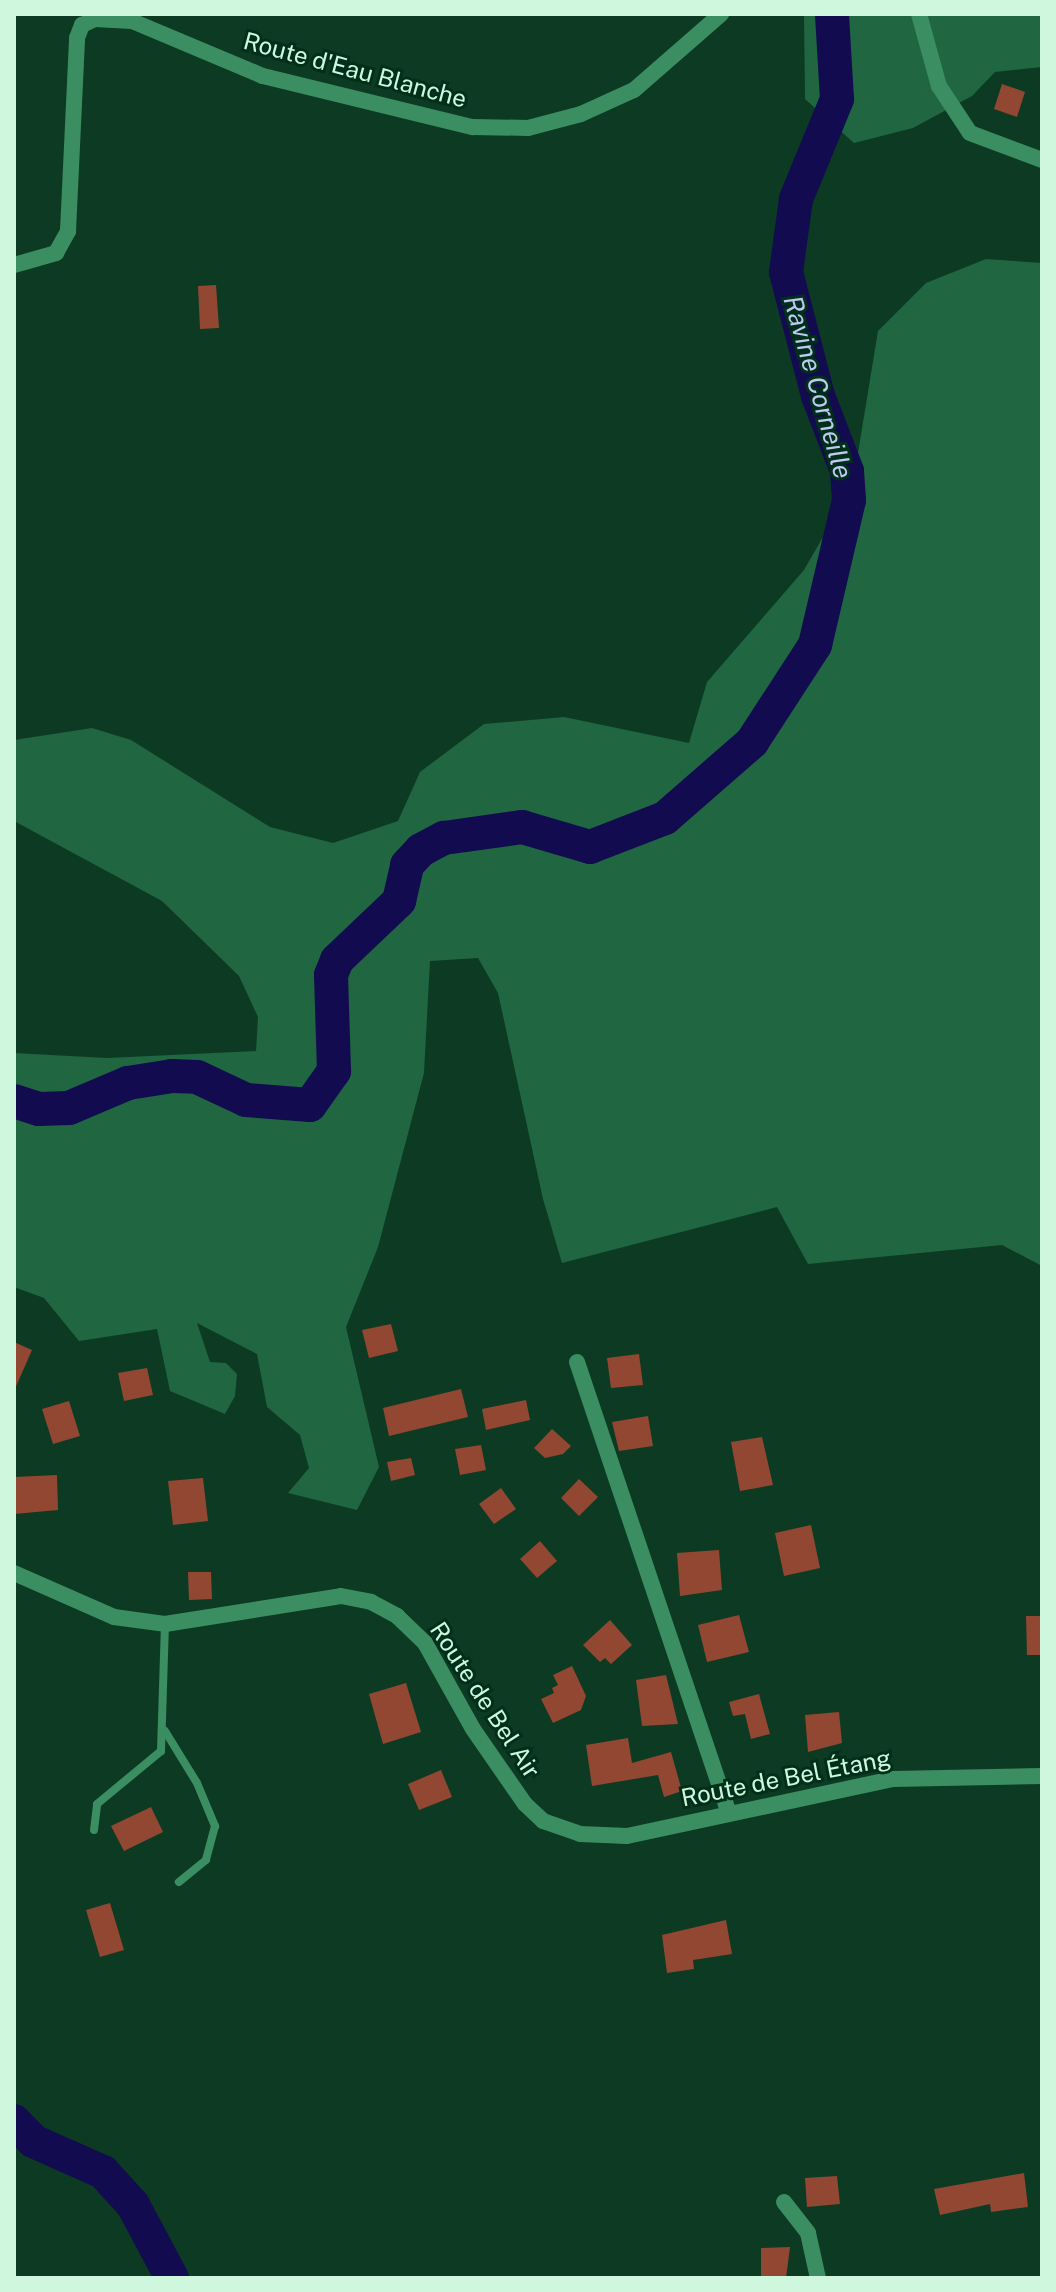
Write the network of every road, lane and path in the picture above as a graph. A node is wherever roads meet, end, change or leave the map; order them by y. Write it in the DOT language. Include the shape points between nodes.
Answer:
graph roads {
  1 [pos="721,14"];
  2 [pos="919,14"];
  3 [pos="1042,160"];
  4 [pos="14,265"];
  5 [pos="577,1362"];
  6 [pos="14,1573"];
  7 [pos="165,1624"];
  8 [pos="165,1730"];
  9 [pos="1042,1776"];
  10 [pos="729,1813"];
  11 [pos="543,1821"];
  12 [pos="94,1830"];
  13 [pos="179,1882"];
  14 [pos="784,2202"];
  15 [pos="818,2278"];
  1 -- 4 [label="street, Route d'Eau Blanche" via="634,90 581,114 528,128 473,127 263,76 132,21 95,19 82,25 77,38 68,231 56,253"];
  2 -- 3 [label="street" via="939,86 970,133"];
  5 -- 10 [label="street"];
  6 -- 7 [label="street, Route de Bel Air" via="114,1617"];
  7 -- 8 [label="lane"];
  7 -- 11 [label="street, Route de Bel Air" via="341,1596 397,1616 425,1643 473,1729 525,1804"];
  8 -- 12 [label="lane" via="154,1759 97,1804"];
  8 -- 13 [label="lane" via="215,1826 206,1860"];
  9 -- 10 [label="street, Route de Bel Étang" via="893,1779"];
  10 -- 11 [label="street, Route de Bel Étang" via="627,1836 580,1834"];
  14 -- 15 [label="street" via="808,2233"];
}
